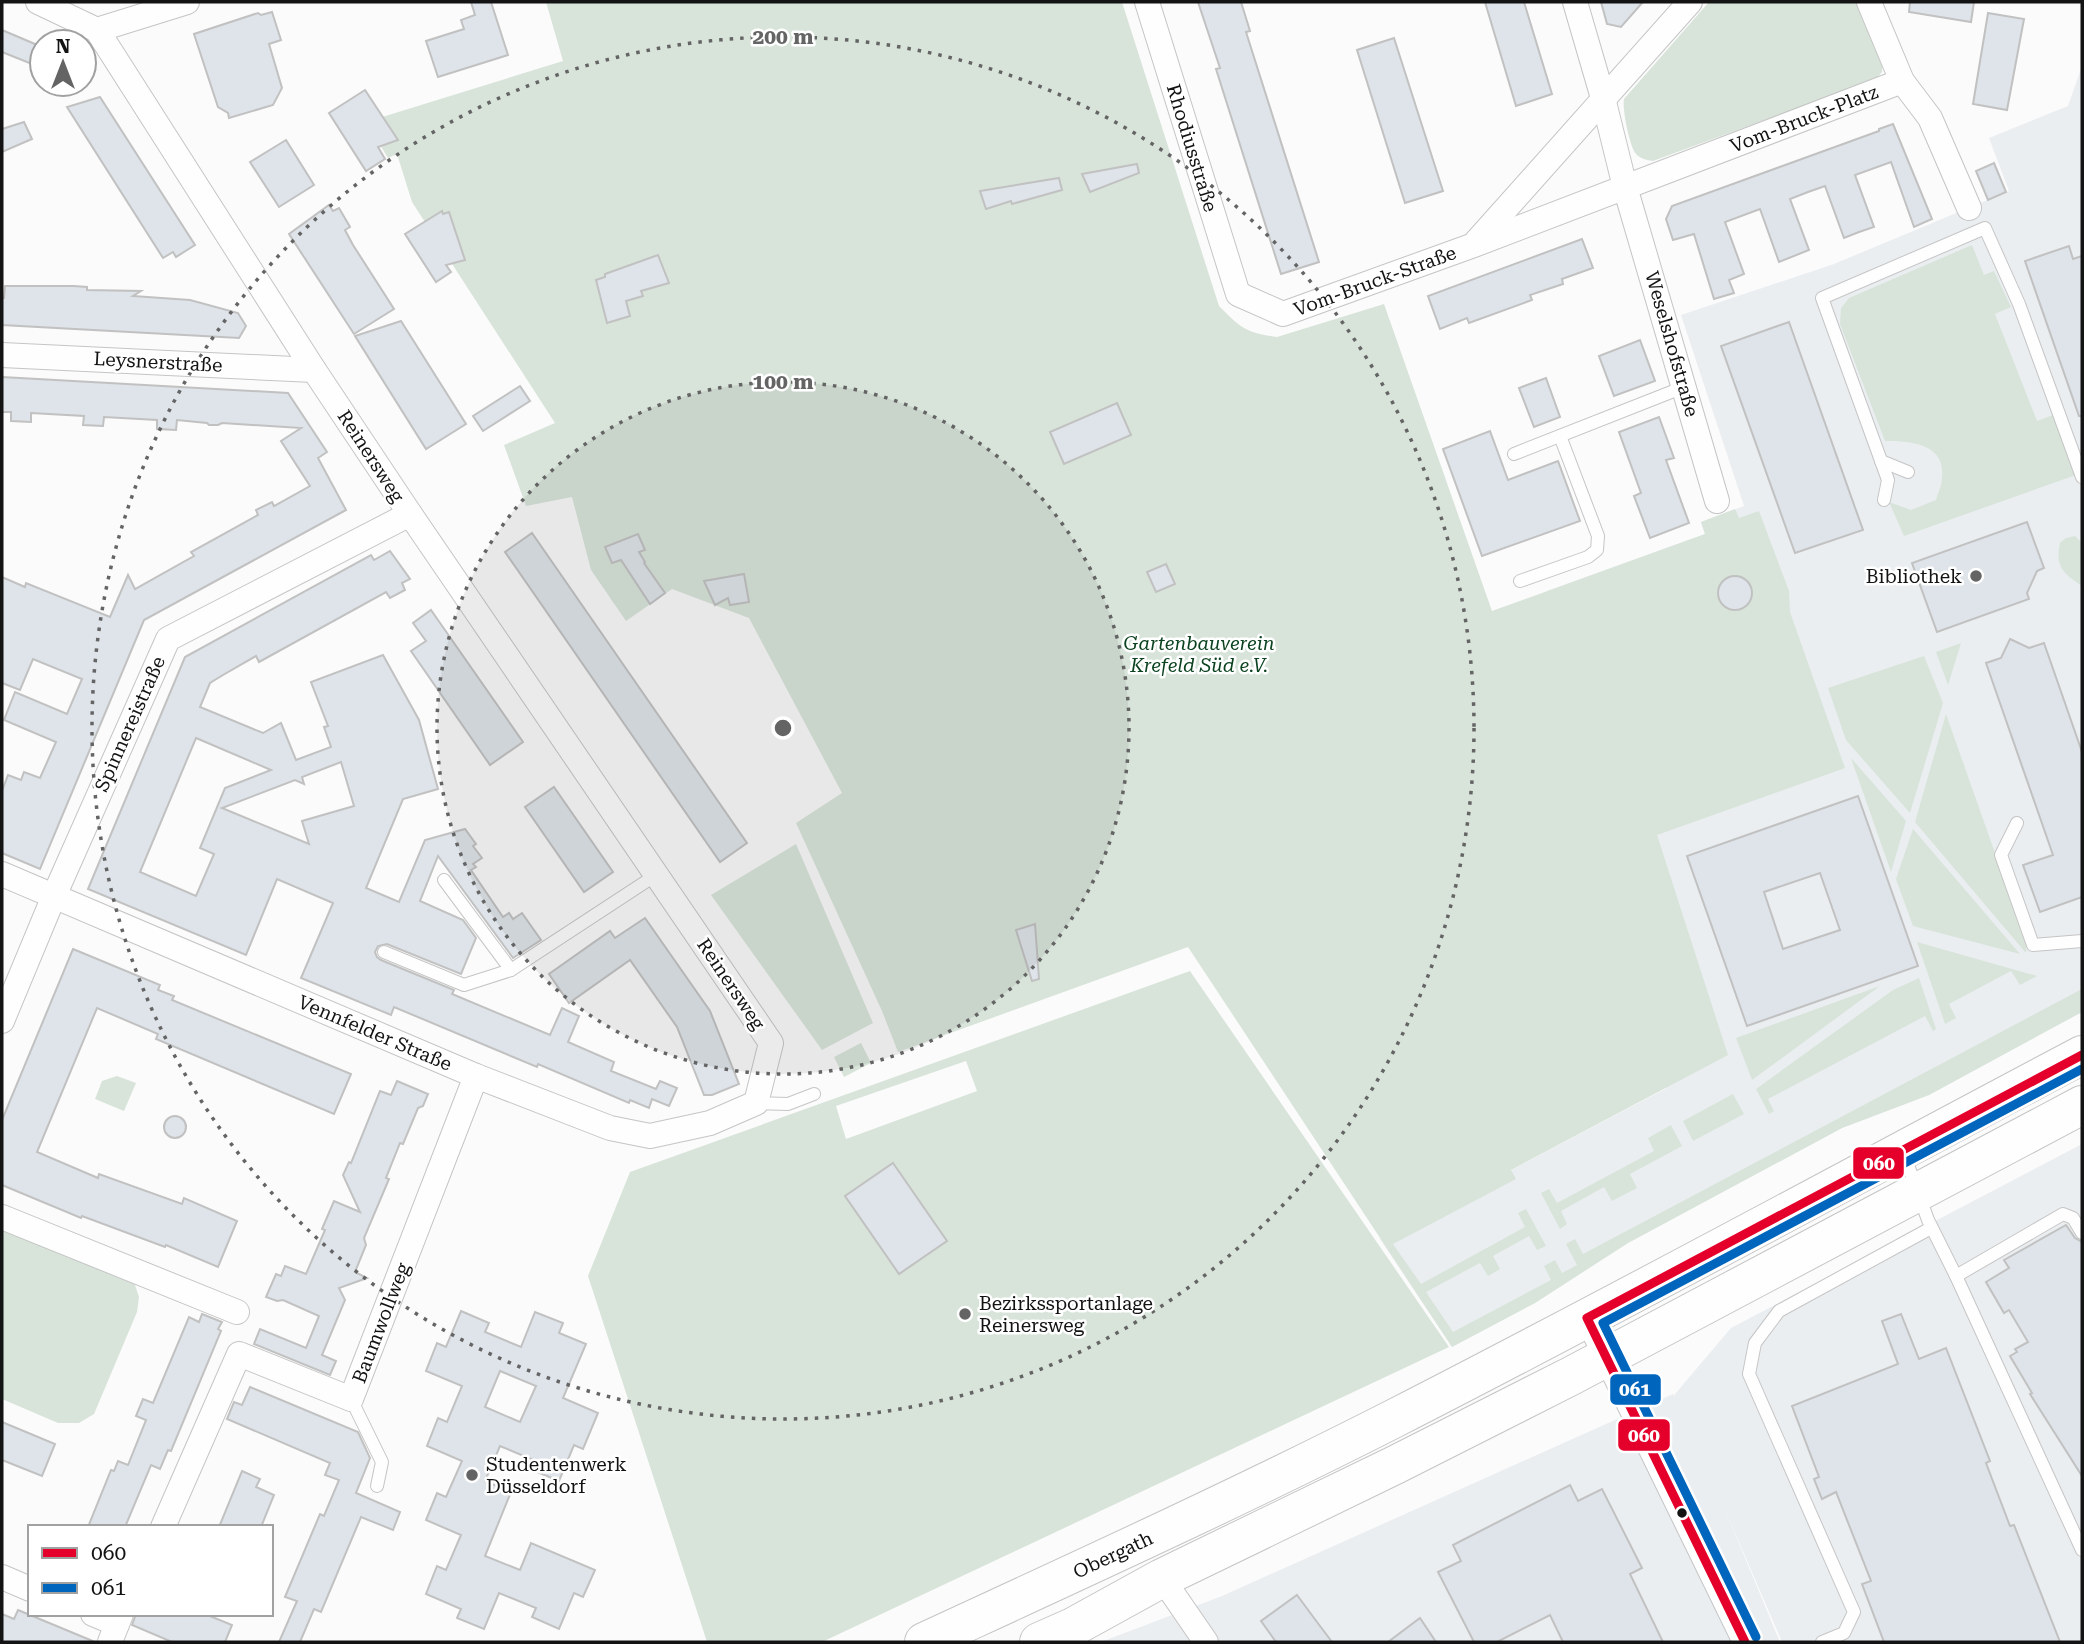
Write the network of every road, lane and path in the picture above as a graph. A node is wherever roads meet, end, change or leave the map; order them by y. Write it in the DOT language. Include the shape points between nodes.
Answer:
graph roads {
  1 [pos="38,2"];
  2 [pos="187,2"];
  3 [pos="1147,2"];
  4 [pos="1575,2"];
  5 [pos="1689,2"];
  6 [pos="1869,2"];
  7 [pos="93,28"];
  8 [pos="98,30"];
  9 [pos="98,32"];
  10 [pos="1902,81"];
  11 [pos="1603,98"];
  12 [pos="1625,187"];
  13 [pos="1969,208"];
  14 [pos="1474,245"];
  15 [pos="1238,294"];
  16 [pos="2,355"];
  17 [pos="314,370"];
  18 [pos="1685,387"];
  19 [pos="1560,436"];
  20 [pos="1514,454"];
  21 [pos="1881,461"];
  22 [pos="1908,472"];
  23 [pos="2082,477"];
  24 [pos="1884,500"];
  25 [pos="1717,501"];
  26 [pos="410,514"];
  27 [pos="1520,581"];
  28 [pos="2017,823"];
  29 [pos="2,874"];
  30 [pos="656,874"];
  31 [pos="443,880"];
  32 [pos="54,896"];
  33 [pos="2082,941"];
  34 [pos="384,952"];
  35 [pos="511,970"];
  36 [pos="2,1021"];
  37 [pos="2082,1055"];
  38 [pos="476,1076"];
  39 [pos="814,1094"];
  40 [pos="756,1103"];
  41 [pos="2082,1105"];
  42 [pos="1903,1150"];
  43 [pos="1918,1193"];
  44 [pos="2,1217"];
  45 [pos="1931,1228"];
  46 [pos="2082,1233"];
  47 [pos="1956,1276"];
  48 [pos="237,1312"];
  49 [pos="1587,1318"];
  50 [pos="1607,1357"];
  51 [pos="351,1399"];
  52 [pos="377,1486"];
  53 [pos="164,1525"];
  54 [pos="2082,1549"];
  55 [pos="2,1577"];
  56 [pos="1162,1578"];
  57 [pos="28,1588"];
  58 [pos="97,1616"];
  59 [pos="116,1627"];
  60 [pos="1059,1637"];
  61 [pos="924,1642"];
  62 [pos="1206,1642"];
  63 [pos="1745,1642"];
  64 [pos="1822,1642"];
  1 -- 7 [label="street"];
  2 -- 8 [label="street"];
  3 -- 15 [label="street, Rhodiusstraße"];
  4 -- 11 [label="street"];
  5 -- 11 [label="street"];
  6 -- 10 [label="street, Vom-Bruck-Platz"];
  9 -- 17 [label="street, Reinersweg"];
  10 -- 12 [label="street, Vom-Bruck-Platz"];
  10 -- 13 [label="street" via="1930,118"];
  11 -- 12 [label="street"];
  11 -- 14 [label="street"];
  12 -- 14 [label="street, Vom-Bruck-Platz"];
  12 -- 18 [label="street, Weselshofstraße"];
  14 -- 15 [label="street, Vom-Bruck-Straße" via="1283,314"];
  16 -- 17 [label="street, Leysnerstraße"];
  17 -- 26 [label="street, Reinersweg"];
  18 -- 19 [label="lane"];
  18 -- 25 [label="street, Weselshofstraße"];
  19 -- 20 [label="lane"];
  19 -- 27 [label="lane" via="1598,536 1597,550"];
  21 -- 22 [label="lane"];
  21 -- 23 [label="lane" via="1822,298 1985,228 2019,304"];
  21 -- 24 [label="lane" via="1888,480"];
  26 -- 30 [label="street, Reinersweg"];
  26 -- 32 [label="street, Spinnereistraße" via="168,639"];
  28 -- 33 [label="lane" via="2001,855 2033,945"];
  29 -- 32 [label="street, Vennfelder Straße"];
  30 -- 35 [label="lane"];
  30 -- 40 [label="street, Reinersweg" via="771,1043"];
  31 -- 35 [label="lane"];
  32 -- 36 [label="street, Spinnereistraße"];
  32 -- 38 [label="street, Vennfelder Straße"];
  34 -- 35 [label="lane" via="464,985"];
  37 -- 42 [label="main road, Obergath"];
  38 -- 40 [label="street, Vennfelder Straße" via="611,1128 650,1136 710,1123"];
  38 -- 51 [label="street, Baumwollweg"];
  39 -- 40 [label="lane" via="788,1104"];
  41 -- 43 [label="main road"];
  42 -- 43 [label="lane"];
  42 -- 49 [label="main road, Obergath"];
  43 -- 45 [label="lane"];
  43 -- 50 [label="main road"];
  44 -- 48 [label="street"];
  45 -- 47 [label="lane"];
  45 -- 64 [label="lane" via="1779,1311 1755,1342 1749,1374 1854,1612 1844,1633"];
  46 -- 47 [label="lane" via="2073,1217 2063,1214"];
  47 -- 54 [label="lane"];
  49 -- 50 [label="street"];
  49 -- 61 [label="main road, Obergath" via="1184,1521"];
  50 -- 56 [label="main road"];
  50 -- 63 [label="street"];
  51 -- 52 [label="lane" via="382,1462"];
  51 -- 53 [label="street, Baumwollweg" via="239,1354"];
  55 -- 57 [label="street"];
  56 -- 60 [label="main road"];
  56 -- 62 [label="street"];
  58 -- 59 [label="street"];
}
